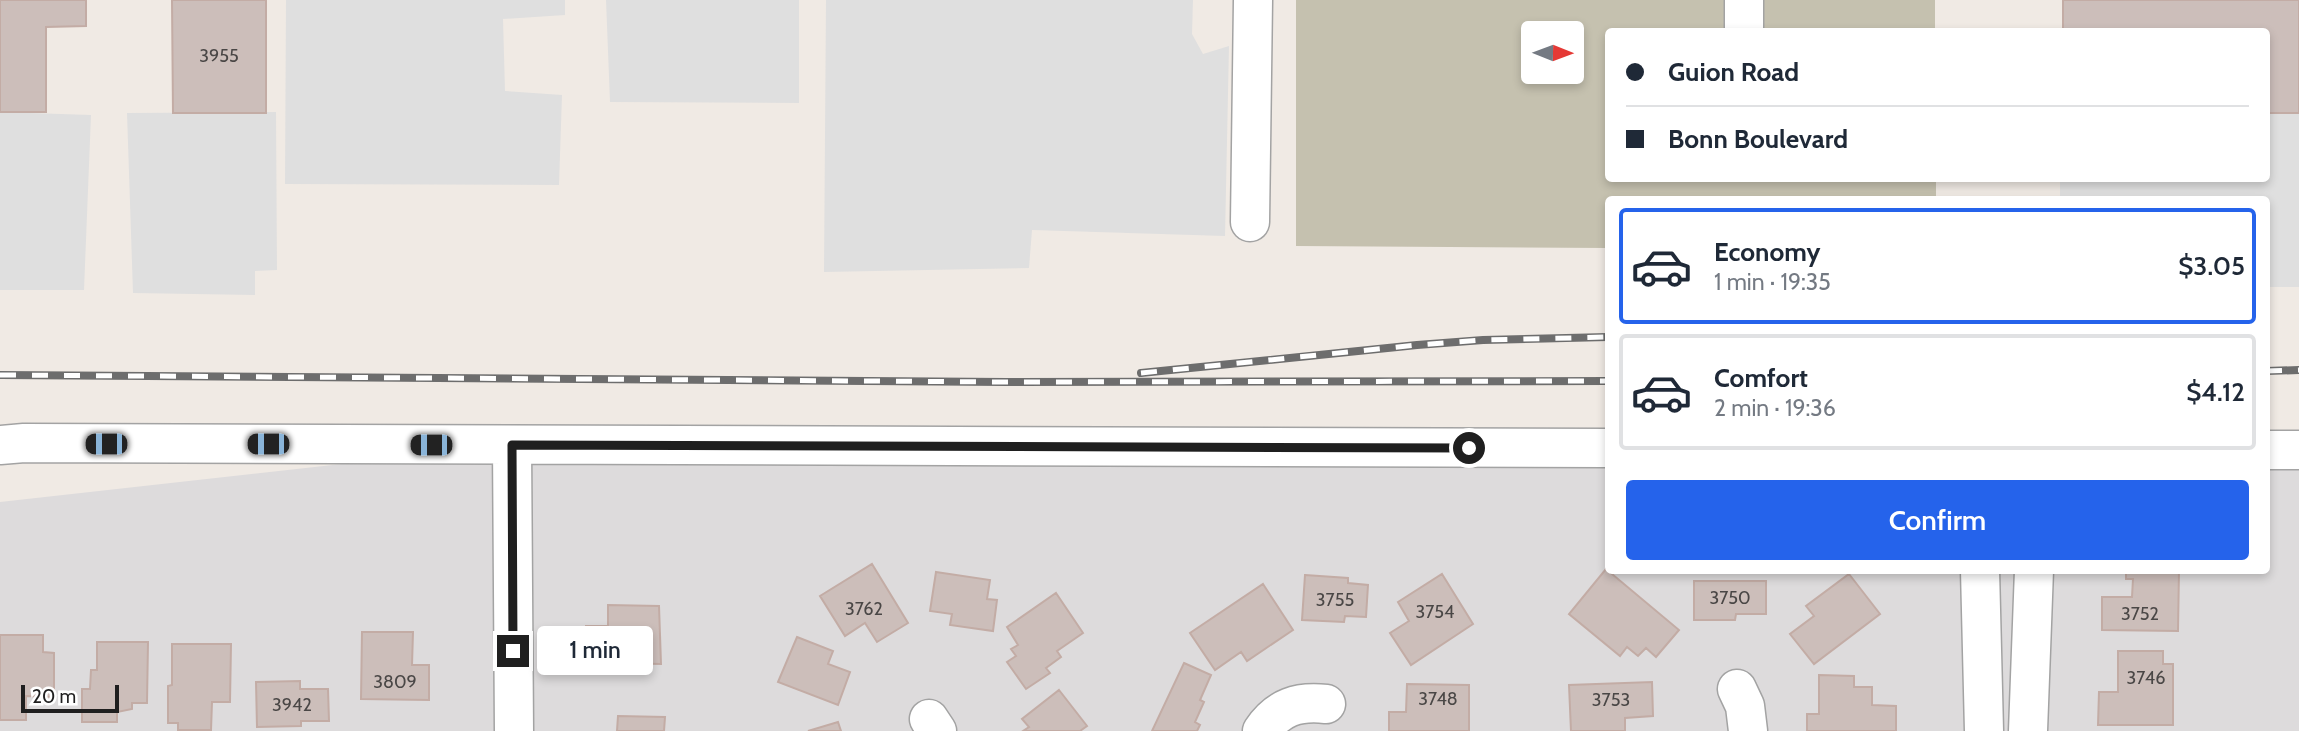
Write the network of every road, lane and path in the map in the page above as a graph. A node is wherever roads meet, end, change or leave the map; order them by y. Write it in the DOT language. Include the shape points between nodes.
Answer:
graph roads {
  1 [pos="1253,0"];
  2 [pos="1744,0"];
  3 [pos="1744,28"];
  4 [pos="1250,222"];
  5 [pos="0,445"];
  6 [pos="512,445"];
  7 [pos="1605,448"];
  8 [pos="2270,450"];
  9 [pos="2299,450"];
  10 [pos="1980,574"];
  11 [pos="2034,574"];
  12 [pos="1737,689"];
  13 [pos="1326,704"];
  14 [pos="514,731"];
  15 [pos="1262,731"];
  16 [pos="1748,731"];
  17 [pos="1984,731"];
  18 [pos="2028,731"];
  1 -- 4 [label="street"];
  2 -- 3 [label="street"];
  5 -- 6 [label="street"];
  6 -- 7 [label="street"];
  6 -- 14 [label="street"];
  8 -- 9 [label="street"];
  10 -- 17 [label="street"];
  11 -- 18 [label="street"];
  12 -- 16 [label="street"];
  13 -- 15 [label="street" via="1308,702 1286,708"];
}
